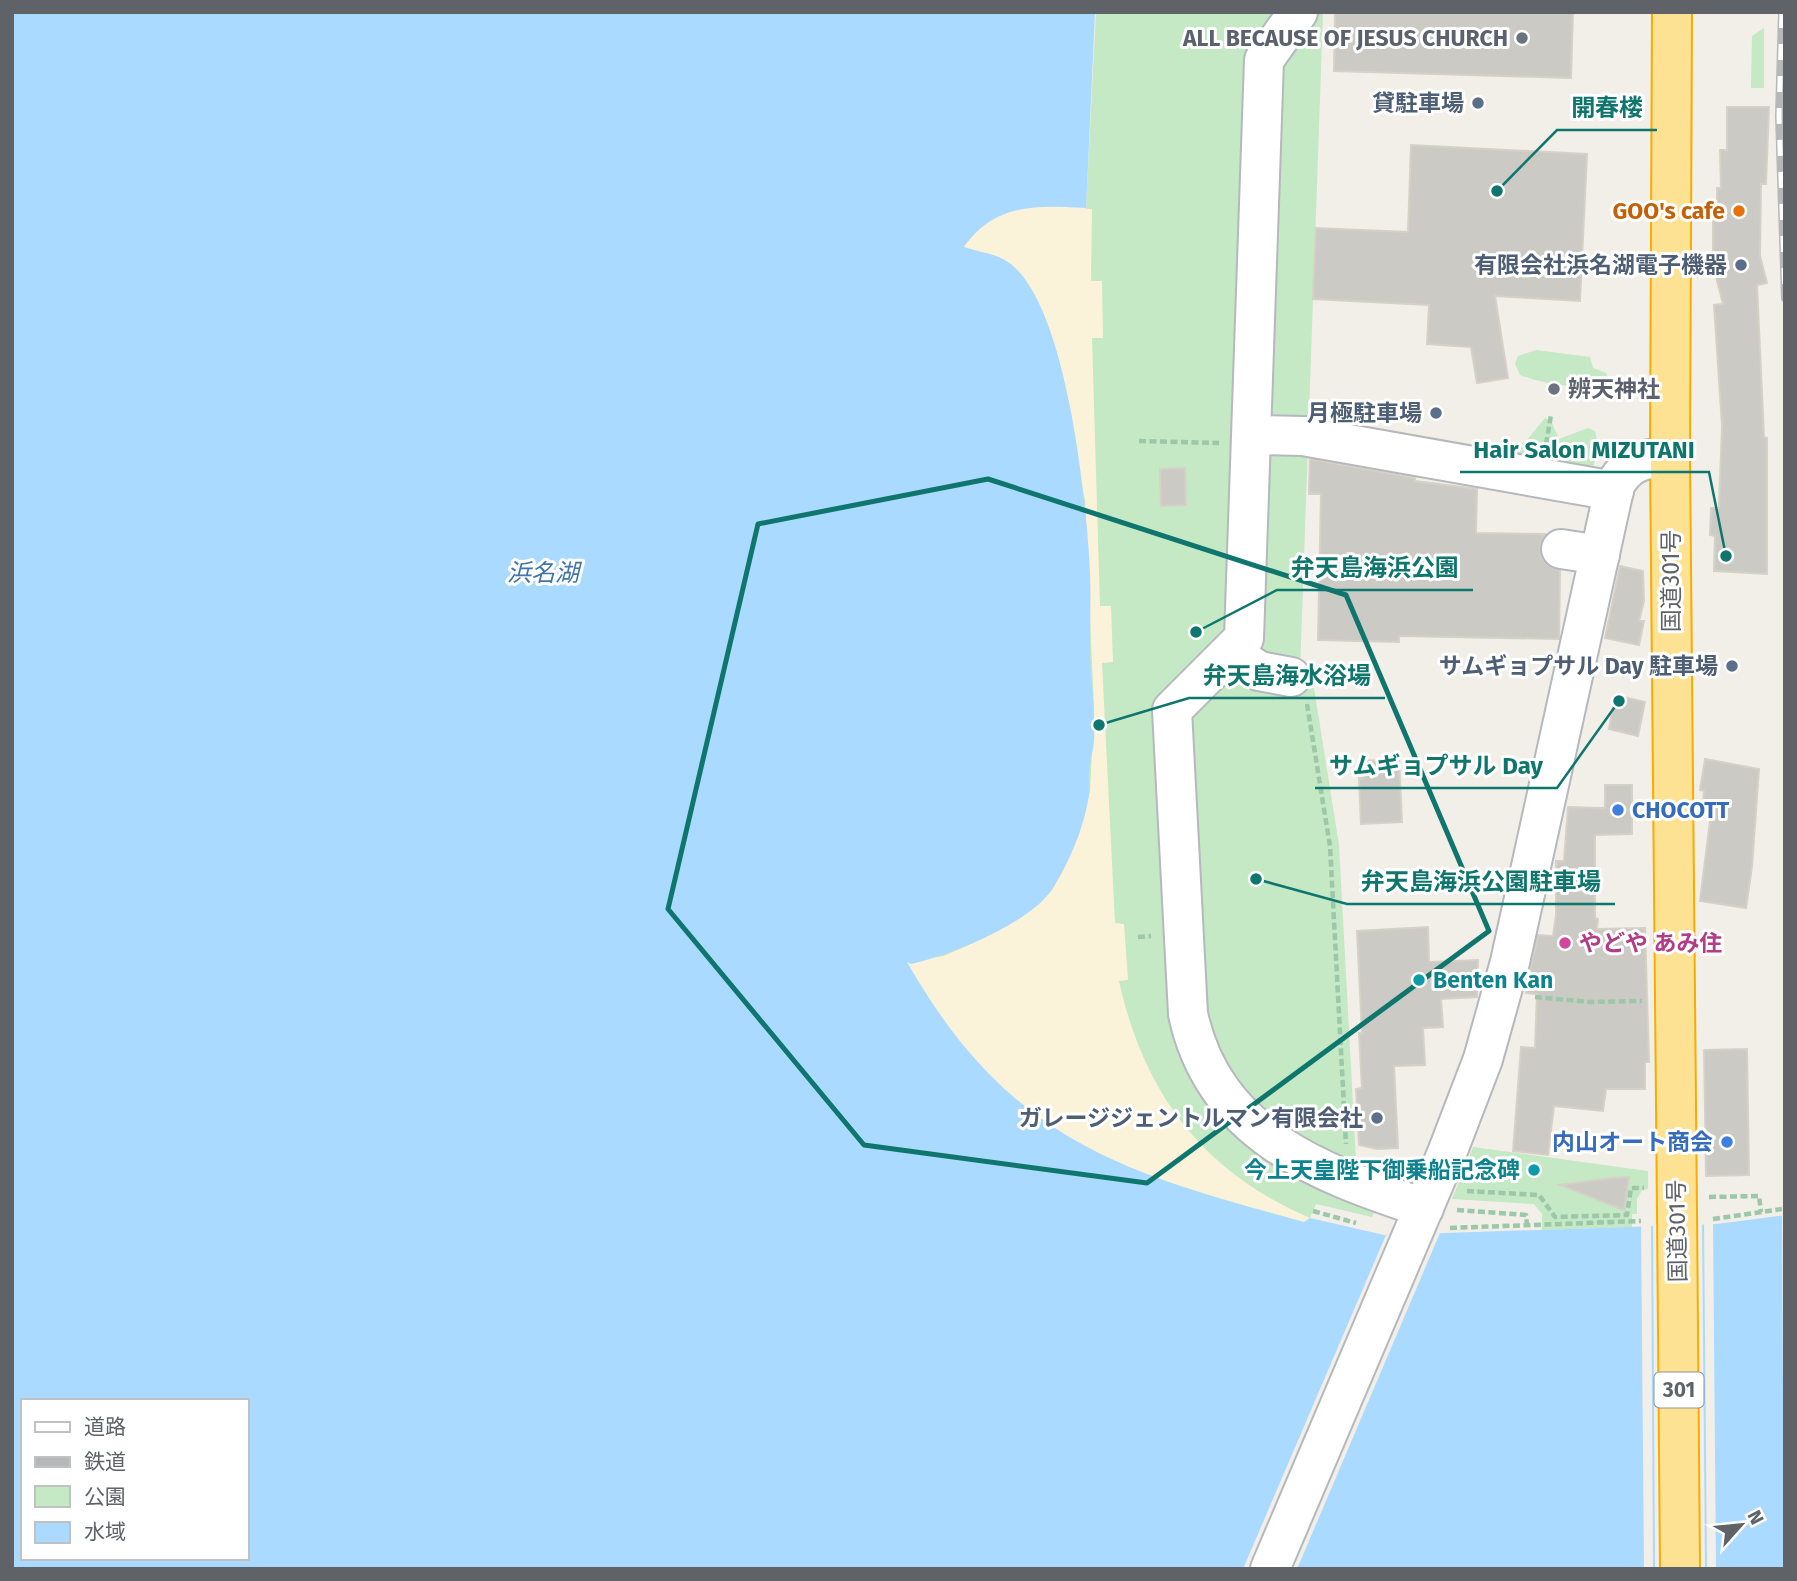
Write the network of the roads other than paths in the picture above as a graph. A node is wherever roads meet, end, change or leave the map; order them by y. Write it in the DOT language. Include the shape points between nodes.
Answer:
graph roads {
  1 [pos="1298,12"];
  2 [pos="1678,22"];
  3 [pos="1251,439"];
  4 [pos="1670,457"];
  5 [pos="1614,491"];
  6 [pos="1561,550"];
  7 [pos="1600,555"];
  8 [pos="1231,652"];
  9 [pos="1291,677"];
  10 [pos="1433,1220"];
  11 [pos="1270,1569"];
  12 [pos="1680,1569"];
  1 -- 3 [label="street" via="1264,60"];
  2 -- 4 [label="highway, 国道301号 / 301"];
  3 -- 5 [label="street" via="1303,436"];
  3 -- 8 [label="street" via="1244,638"];
  4 -- 5 [label="street" via="1638,460 1621,474"];
  4 -- 12 [label="highway, 国道301号 / 301, bridge" via="1685,1212"];
  5 -- 7 [label="street"];
  6 -- 7 [label="street"];
  7 -- 10 [label="street" via="1497,1011"];
  8 -- 9 [label="street" via="1259,671"];
  8 -- 10 [label="street" via="1172,710 1188,1014 1199,1056 1234,1108 1281,1145 1333,1176"];
  10 -- 11 [label="street"];
}
